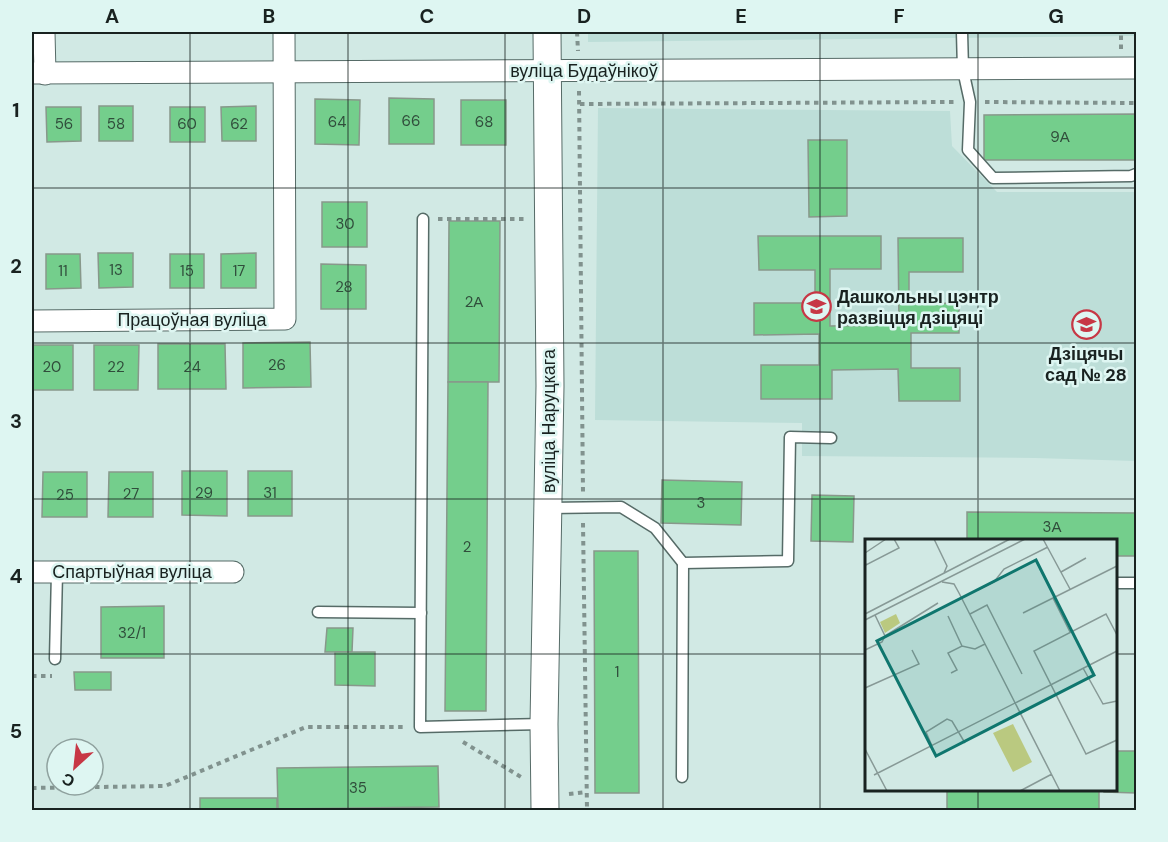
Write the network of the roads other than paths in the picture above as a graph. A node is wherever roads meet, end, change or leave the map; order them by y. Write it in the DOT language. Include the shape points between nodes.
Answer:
graph roads {
  1 [pos="44,32"];
  2 [pos="284,32"];
  3 [pos="547,32"];
  4 [pos="962,32"];
  5 [pos="1137,68"];
  6 [pos="963,70"];
  7 [pos="547,71"];
  8 [pos="284,72"];
  9 [pos="38,73"];
  10 [pos="1137,174"];
  11 [pos="423,219"];
  12 [pos="32,321"];
  13 [pos="831,438"];
  14 [pos="549,508"];
  15 [pos="683,563"];
  16 [pos="32,572"];
  17 [pos="57,572"];
  18 [pos="233,572"];
  19 [pos="1117,583"];
  20 [pos="1137,583"];
  21 [pos="318,612"];
  22 [pos="421,613"];
  23 [pos="55,659"];
  24 [pos="544,724"];
  25 [pos="682,777"];
  26 [pos="545,810"];
  1 -- 9 [label="street"];
  2 -- 8 [label="street"];
  3 -- 7 [label="street, вуліца Наруцкага"];
  4 -- 6 [label="lane"];
  5 -- 6 [label="street, вуліца Будаўнікоў"];
  6 -- 7 [label="street, вуліца Будаўнікоў"];
  6 -- 10 [label="lane" via="970,102 968,150 993,178"];
  7 -- 8 [label="street, вуліца Будаўнікоў"];
  7 -- 14 [label="street, вуліца Наруцкага"];
  8 -- 9 [label="street, вуліца Будаўнікоў"];
  8 -- 12 [label="street, Працоўная вуліца" via="285,319"];
  11 -- 22 [label="lane"];
  13 -- 15 [label="lane" via="790,437 788,561"];
  14 -- 15 [label="lane" via="621,507 655,528"];
  14 -- 24 [label="street, вуліца Наруцкага"];
  15 -- 25 [label="lane"];
  16 -- 17 [label="street, Спартыўная вуліца"];
  17 -- 18 [label="street, Спартыўная вуліца"];
  17 -- 23 [label="lane"];
  19 -- 20 [label="lane"];
  21 -- 22 [label="lane"];
  22 -- 24 [label="lane" via="420,727"];
  24 -- 26 [label="street, вуліца Наруцкага"];
}
